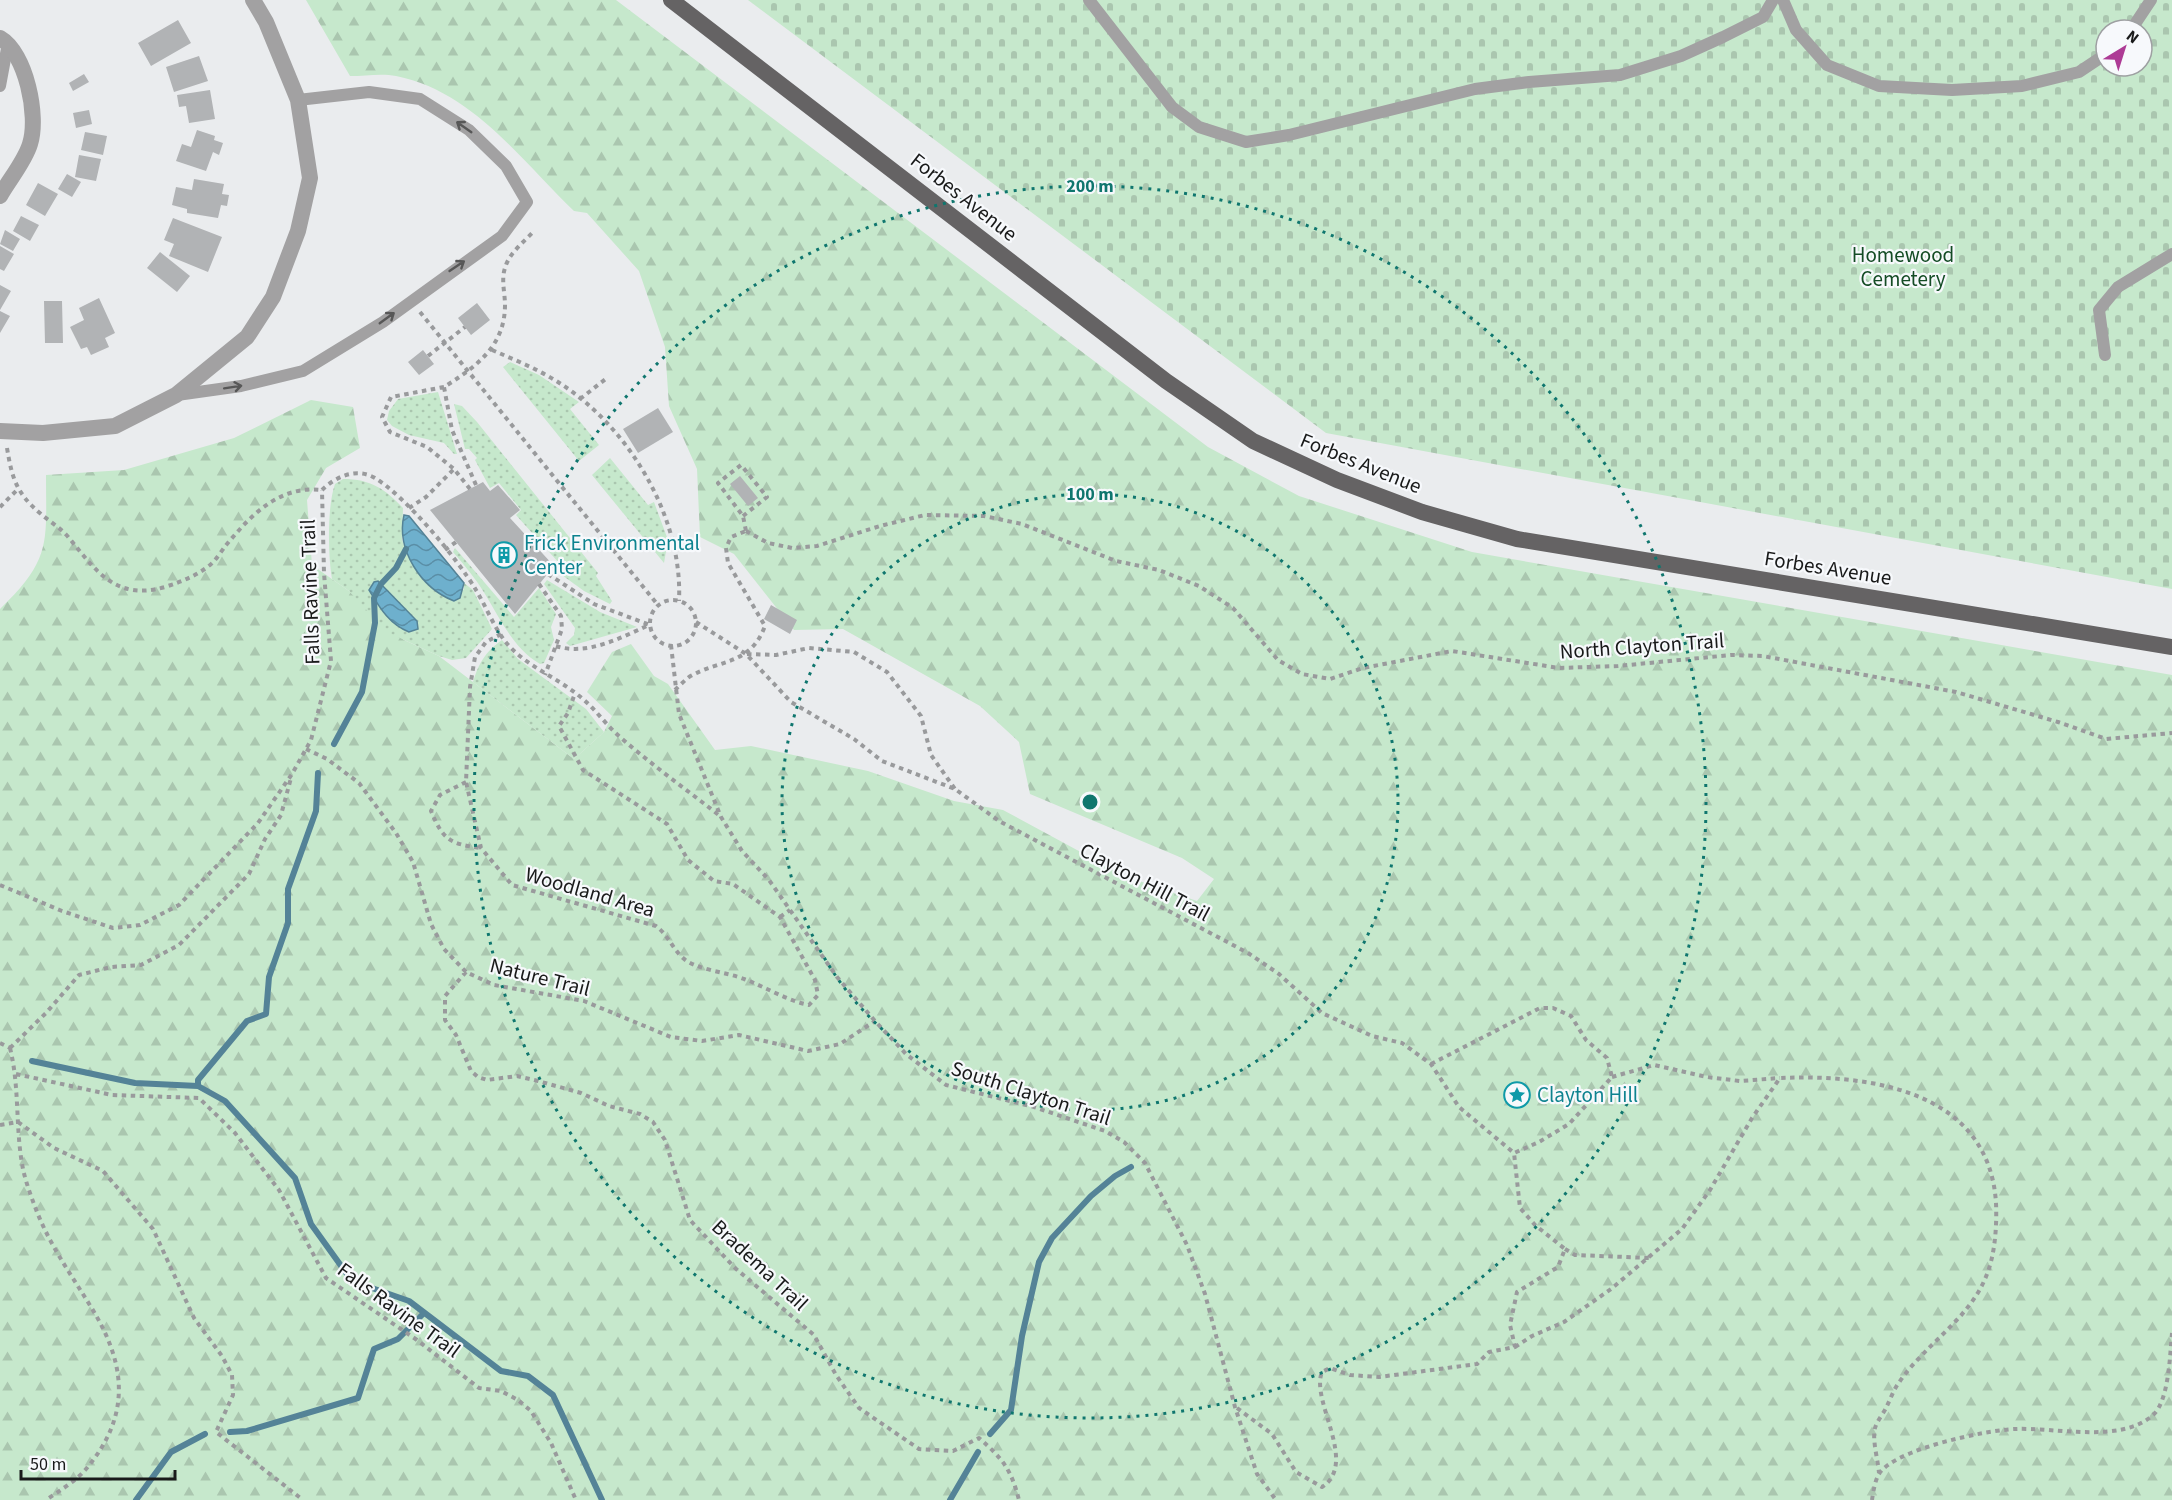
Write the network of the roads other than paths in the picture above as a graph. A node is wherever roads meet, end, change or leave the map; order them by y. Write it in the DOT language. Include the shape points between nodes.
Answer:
graph roads {
  1 [pos="253,0"];
  2 [pos="671,0"];
  3 [pos="1089,0"];
  4 [pos="1773,0"];
  5 [pos="1783,0"];
  6 [pos="2151,0"];
  7 [pos="2139,18"];
  8 [pos="4,40"];
  9 [pos="2094,62"];
  10 [pos="0,86"];
  11 [pos="298,100"];
  12 [pos="0,196"];
  13 [pos="2172,254"];
  14 [pos="2105,355"];
  15 [pos="176,396"];
  16 [pos="2,432"];
  17 [pos="2172,647"];
  1 -- 11 [label="street"];
  2 -- 17 [label="main road, Forbes Avenue" via="1166,381 1253,441 1337,480 1422,512 1517,539"];
  3 -- 4 [label="lane" via="1172,106 1199,128 1246,142 1475,89 1620,75 1681,56 1723,37 1763,17"];
  5 -- 9 [label="lane" via="1796,30 1827,65 1879,86 1952,90 2022,86 2079,72"];
  6 -- 7 [label="lane"];
  8 -- 10 [label="lane"];
  8 -- 12 [label="street" via="23,65 34,120 30,144"];
  11 -- 15 [label="street" via="310,178 298,231 273,297 247,337"];
  15 -- 11 [label="lane, one-way" via="303,371 383,322 502,236 527,202 506,166 469,130 420,99 369,92"];
  13 -- 14 [label="lane" via="2118,288 2099,310"];
  15 -- 16 [label="street" via="115,426 43,433"];
}
